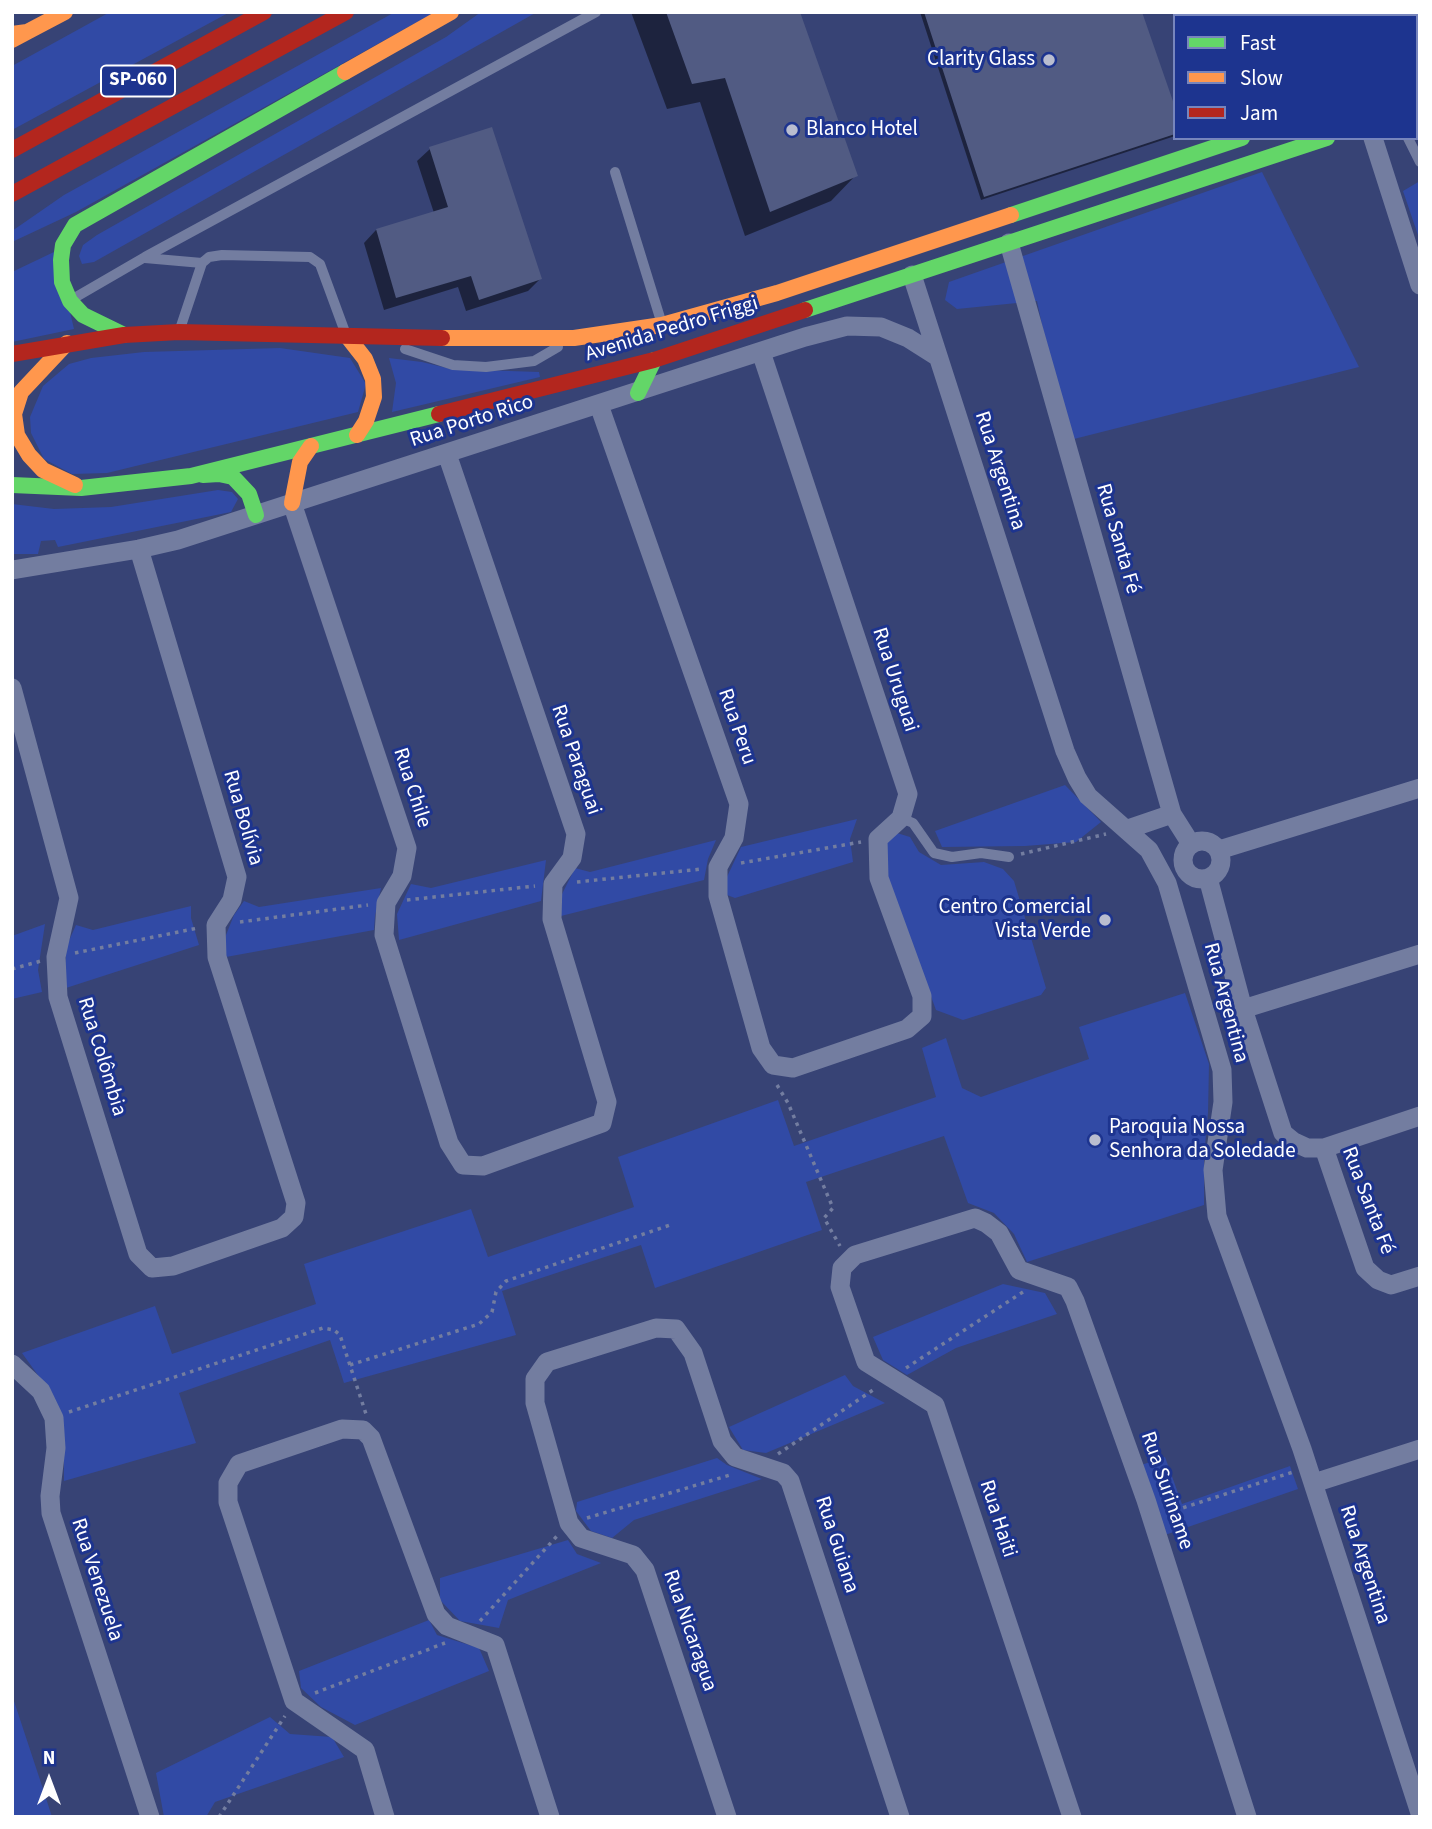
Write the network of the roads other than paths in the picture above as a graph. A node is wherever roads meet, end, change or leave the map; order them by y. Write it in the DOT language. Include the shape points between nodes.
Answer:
graph roads {
  1 [pos="65,12"];
  2 [pos="264,12"];
  3 [pos="346,12"];
  4 [pos="451,12"];
  5 [pos="596,12"];
  6 [pos="20,33"];
  7 [pos="12,40"];
  8 [pos="1236,140"];
  9 [pos="1321,140"];
  10 [pos="1374,140"];
  11 [pos="1409,140"];
  12 [pos="99,148"];
  13 [pos="12,150"];
  14 [pos="1420,162"];
  15 [pos="615,172"];
  16 [pos="12,194"];
  17 [pos="12,213"];
  18 [pos="1009,243"];
  19 [pos="145,257"];
  20 [pos="202,263"];
  21 [pos="912,275"];
  22 [pos="1420,285"];
  23 [pos="70,301"];
  24 [pos="662,325"];
  25 [pos="179,332"];
  26 [pos="124,335"];
  27 [pos="347,336"];
  28 [pos="373,338"];
  29 [pos="574,338"];
  30 [pos="67,343"];
  31 [pos="761,352"];
  32 [pos="12,354"];
  33 [pos="938,358"];
  34 [pos="654,360"];
  35 [pos="638,393"];
  36 [pos="599,405"];
  37 [pos="357,435"];
  38 [pos="311,446"];
  39 [pos="447,454"];
  40 [pos="191,476"];
  41 [pos="12,485"];
  42 [pos="81,488"];
  43 [pos="292,503"];
  44 [pos="256,515"];
  45 [pos="139,549"];
  46 [pos="12,570"];
  47 [pos="12,688"];
  48 [pos="1420,788"];
  49 [pos="1172,814"];
  50 [pos="901,818"];
  51 [pos="1128,829"];
  52 [pos="1191,844"];
  53 [pos="1219,850"];
  54 [pos="1009,857"];
  55 [pos="1185,870"];
  56 [pos="1208,878"];
  57 [pos="1167,883"];
  58 [pos="1420,954"];
  59 [pos="1243,1009"];
  60 [pos="1420,1116"];
  61 [pos="1324,1148"];
  62 [pos="463,1165"];
  63 [pos="986,1223"];
  64 [pos="152,1268"];
  65 [pos="1420,1276"];
  66 [pos="12,1364"];
  67 [pos="1420,1449"];
  68 [pos="1311,1475"];
  69 [pos="569,1523"];
  70 [pos="1420,1813"];
  71 [pos="150,1817"];
  72 [pos="385,1817"];
  73 [pos="550,1817"];
  74 [pos="727,1817"];
  75 [pos="900,1817"];
  76 [pos="1072,1817"];
  77 [pos="1247,1817"];
  1 -- 6 [label="main road"];
  2 -- 13 [label="main road, SP-060"];
  3 -- 12 [label="main road, SP-060"];
  4 -- 23 [label="main road" via="75,225 62,245 61,260 62,282"];
  5 -- 19 [label="lane"];
  6 -- 7 [label="main road"];
  8 -- 24 [label="main road, Avenida Pedro Friggi" via="777,293"];
  9 -- 18 [label="main road, Avenida Pedro Friggi"];
  10 -- 22 [label="street"];
  11 -- 14 [label="lane"];
  12 -- 16 [label="main road, SP-060"];
  12 -- 17 [label="main road"];
  15 -- 24 [label="lane"];
  18 -- 21 [label="main road, Avenida Pedro Friggi"];
  18 -- 49 [label="street, Rua Santa Fé"];
  19 -- 20 [label="lane"];
  19 -- 23 [label="lane"];
  20 -- 25 [label="lane"];
  20 -- 27 [label="lane" via="222,254 310,257 320,264"];
  21 -- 33 [label="street, Rua Argentina"];
  21 -- 34 [label="main road, Avenida Pedro Friggi"];
  23 -- 26 [label="main road" via="83,315"];
  24 -- 29 [label="main road, Avenida Pedro Friggi"];
  25 -- 26 [label="main road, Avenida Pedro Friggi"];
  25 -- 27 [label="main road, Avenida Pedro Friggi"];
  26 -- 30 [label="main road, Avenida Pedro Friggi"];
  27 -- 28 [label="main road, Avenida Pedro Friggi"];
  27 -- 37 [label="main road" via="365,359 373,379 374,397"];
  28 -- 29 [label="main road, Avenida Pedro Friggi"];
  28 -- 29 [label="lane" via="453,365 486,367 534,361"];
  30 -- 32 [label="main road, Avenida Pedro Friggi"];
  30 -- 42 [label="main road" via="21,392 14,414 17,435 29,455 43,470"];
  31 -- 33 [label="street, Rua Porto Rico" via="847,326 880,327"];
  31 -- 35 [label="street, Rua Porto Rico"];
  31 -- 50 [label="street, Rua Uruguai" via="908,794"];
  33 -- 51 [label="street, Rua Argentina" via="1065,751 1088,796"];
  34 -- 35 [label="main road"];
  34 -- 37 [label="main road, Avenida Pedro Friggi"];
  35 -- 36 [label="street, Rua Porto Rico"];
  36 -- 39 [label="street, Rua Porto Rico"];
  36 -- 50 [label="street, Rua Peru" via="739,804 734,838 718,867 718,896 761,1048 773,1065 793,1068 907,1029 922,1016 922,996 879,878 878,839"];
  37 -- 38 [label="main road, Avenida Pedro Friggi"];
  38 -- 40 [label="main road, Avenida Pedro Friggi"];
  38 -- 43 [label="main road" via="300,463"];
  39 -- 43 [label="street, Rua Porto Rico"];
  39 -- 62 [label="street, Rua Paraguai" via="576,834 572,858 553,884 552,919 607,1102 602,1123 483,1166"];
  40 -- 42 [label="main road, Avenida Pedro Friggi"];
  40 -- 44 [label="main road" via="233,478 249,494"];
  41 -- 42 [label="main road, Avenida Pedro Friggi"];
  43 -- 44 [label="street, Rua Porto Rico"];
  43 -- 62 [label="street, Rua Chile" via="407,848 402,876 386,903 384,935 449,1143"];
  44 -- 45 [label="street, Rua Porto Rico"];
  45 -- 46 [label="street, Rua Porto Rico"];
  45 -- 64 [label="street, Rua Bolívia" via="237,877 232,900 216,925 217,957 296,1203 294,1217 282,1227 173,1266"];
  47 -- 64 [label="street, Rua Colômbia" via="69,898 56,957 58,997 138,1254"];
  48 -- 53 [label="street"];
  49 -- 51 [label="street"];
  49 -- 52 [label="street, Rua Santa Fé"];
  50 -- 54 [label="lane" via="914,823 934,852 952,857 981,853"];
  51 -- 57 [label="street, Rua Argentina" via="1149,850"];
  52 -- 53 [label="street" via="1209,842"];
  52 -- 55 [label="street" via="1182,859"];
  53 -- 56 [label="street" via="1220,867"];
  55 -- 56 [label="street" via="1195,878"];
  55 -- 57 [label="street"];
  56 -- 59 [label="street, Rua Santa Fé"];
  57 -- 68 [label="street, Rua Argentina" via="1222,1070 1223,1102 1213,1170 1217,1216"];
  58 -- 59 [label="street"];
  59 -- 61 [label="street, Rua Santa Fé" via="1283,1133 1307,1147"];
  60 -- 61 [label="street"];
  61 -- 65 [label="street, Rua Santa Fé" via="1365,1268 1391,1285"];
  63 -- 76 [label="street, Rua Haiti" via="975,1218 855,1255 842,1268 840,1287 866,1362 935,1405"];
  63 -- 77 [label="street, Rua Suriname" via="999,1233 1019,1270 1068,1287 1075,1301 1152,1518"];
  66 -- 71 [label="street, Rua Venezuela" via="41,1391 54,1418 53,1522"];
  67 -- 68 [label="street"];
  68 -- 70 [label="street, Rua Argentina"];
  69 -- 74 [label="street, Rua Nicaragua" via="581,1538 633,1555 645,1570"];
  69 -- 75 [label="street, Rua Guiana" via="535,1403 535,1379 547,1362 656,1328 676,1329 693,1353 722,1441 735,1457 783,1473 794,1490"];
  72 -- 73 [label="street" via="365,1750 294,1701 228,1502 228,1483 239,1464 342,1429 363,1430 371,1438 436,1614 447,1626 495,1645"];
}
